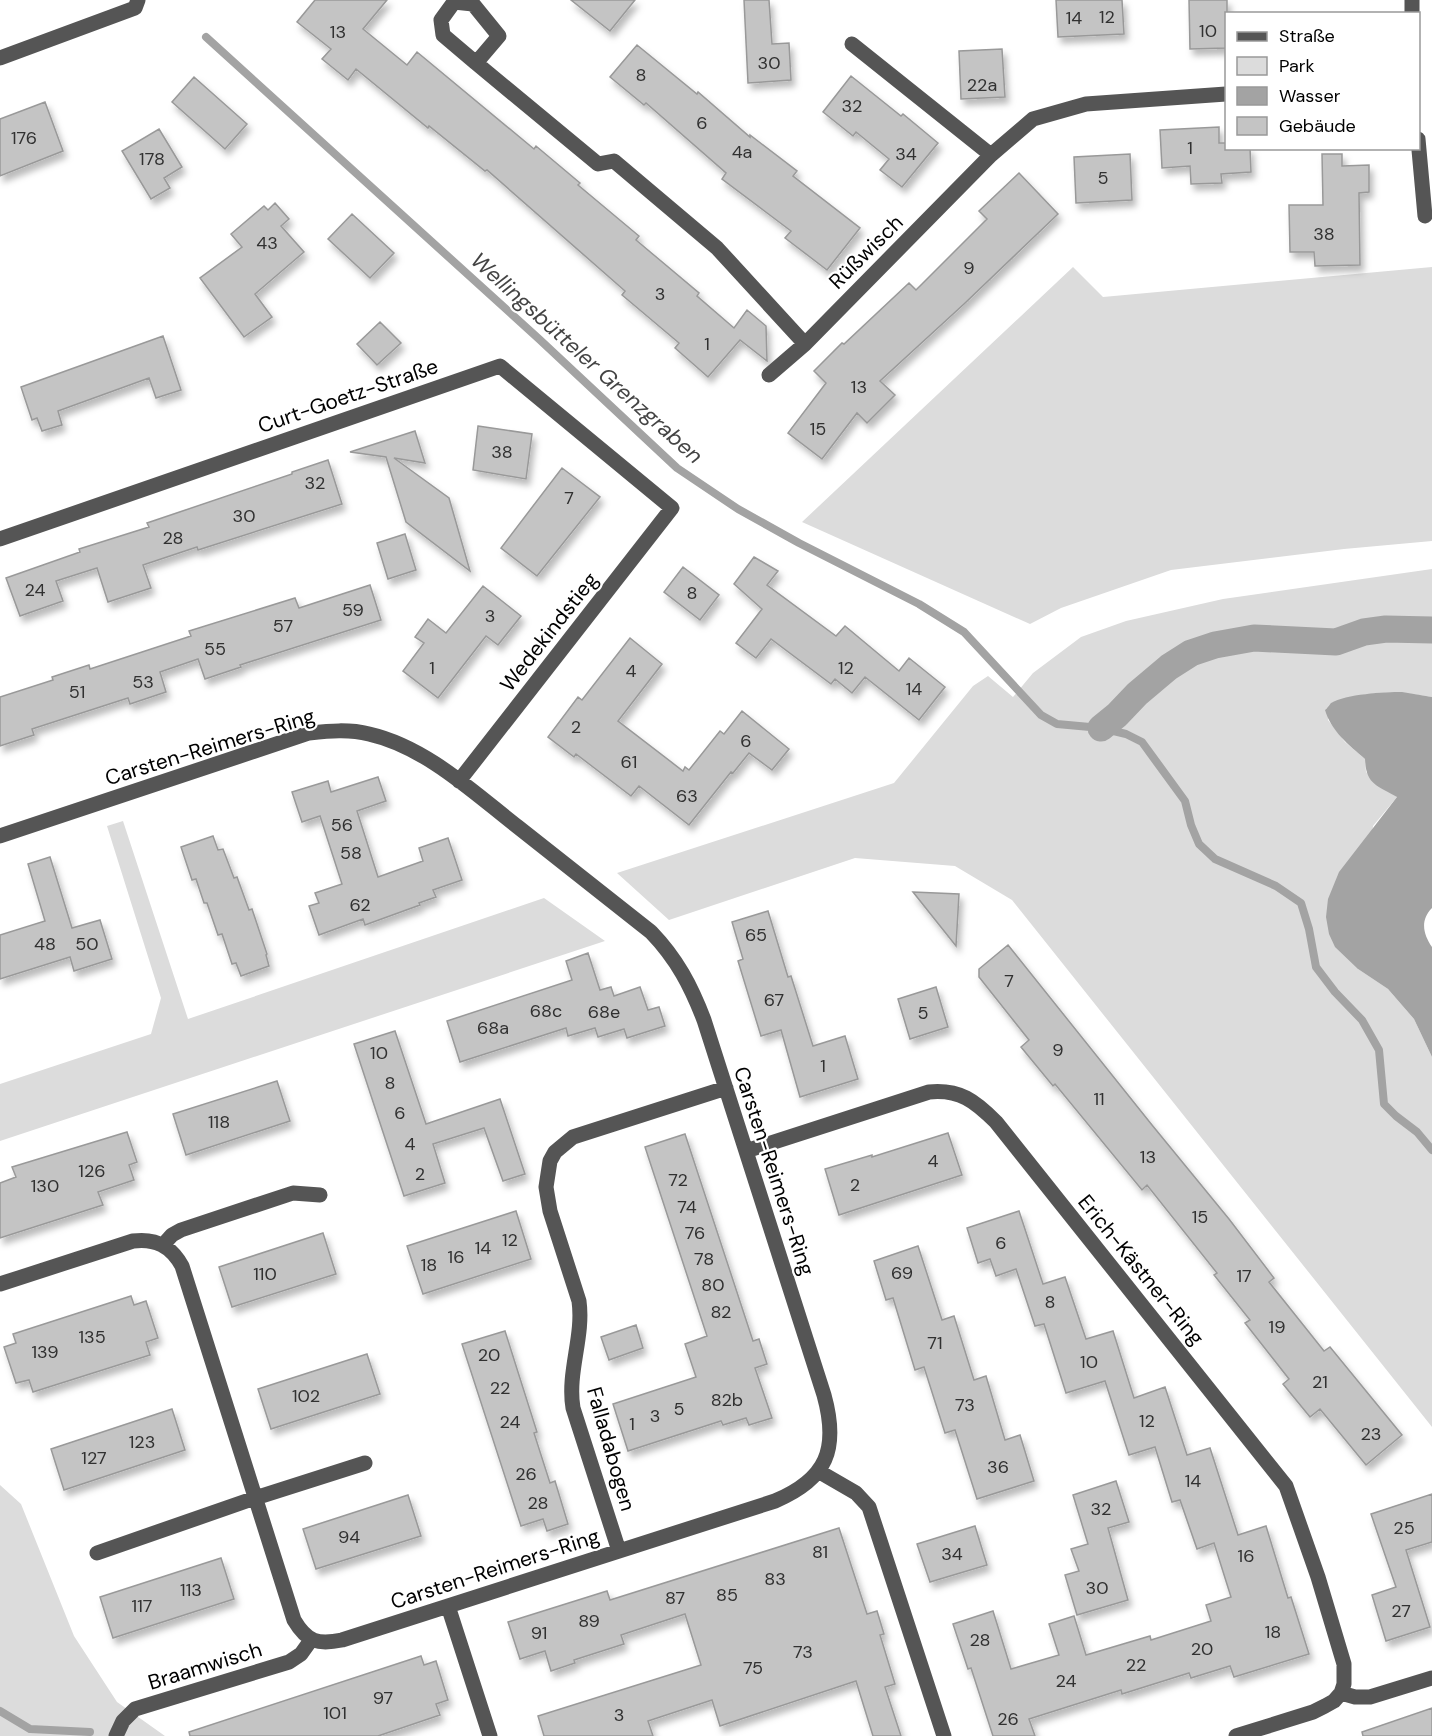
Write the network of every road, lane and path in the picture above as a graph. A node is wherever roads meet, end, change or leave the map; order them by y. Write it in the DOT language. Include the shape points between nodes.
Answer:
graph roads {
  1 [pos="136,4"];
  2 [pos="852,44"];
  3 [pos="0,58"];
  4 [pos="476,63"];
  5 [pos="1225,94"];
  6 [pos="1420,150"];
  7 [pos="991,155"];
  8 [pos="1425,216"];
  9 [pos="805,344"];
  10 [pos="769,375"];
  11 [pos="672,508"];
  12 [pos="0,539"];
  13 [pos="459,781"];
  14 [pos="0,836"];
  15 [pos="726,1088"];
  16 [pos="746,1152"];
  17 [pos="320,1195"];
  18 [pos="162,1245"];
  19 [pos="0,1284"];
  20 [pos="364,1463"];
  21 [pos="818,1471"];
  22 [pos="255,1498"];
  23 [pos="619,1551"];
  24 [pos="97,1553"];
  25 [pos="448,1606"];
  26 [pos="311,1640"];
  27 [pos="1432,1678"];
  28 [pos="1341,1693"];
  29 [pos="116,1736"];
  30 [pos="490,1736"];
  31 [pos="944,1736"];
  32 [pos="1236,1736"];
  1 -- 3 [label="street"];
  2 -- 7 [label="street"];
  4 -- 9 [label="street" via="598,164 614,161 717,248"];
  5 -- 7 [label="street, Rüßwisch" via="1086,104 1033,118"];
  6 -- 8 [label="street"];
  7 -- 9 [label="street, Rüßwisch"];
  9 -- 10 [label="street, Rüßwisch"];
  11 -- 12 [label="street, Curt-Goetz-Straße" via="500,366"];
  11 -- 13 [label="street, Wedekindstieg"];
  13 -- 14 [label="street, Carsten-Reimers-Ring" via="395,742 352,731 309,733"];
  13 -- 15 [label="street, Carsten-Reimers-Ring" via="664,945 694,995"];
  15 -- 16 [label="street, Carsten-Reimers-Ring"];
  15 -- 23 [label="street, Falladabogen" via="573,1137 555,1152 547,1170 550,1210 579,1301 571,1377 573,1408"];
  16 -- 21 [label="street, Carsten-Reimers-Ring" via="827,1407 829,1443"];
  16 -- 28 [label="street, Erich-Kästner-Ring" via="929,1092 963,1096 984,1110 1286,1486 1344,1664"];
  17 -- 18 [label="street" via="293,1194 181,1230"];
  18 -- 19 [label="street" via="148,1240 133,1241"];
  18 -- 22 [label="street" via="182,1266"];
  20 -- 22 [label="street"];
  21 -- 23 [label="street, Carsten-Reimers-Ring" via="804,1485 775,1501"];
  21 -- 31 [label="street" via="856,1493 869,1507"];
  22 -- 24 [label="street"];
  22 -- 26 [label="street" via="294,1620"];
  23 -- 25 [label="street, Carsten-Reimers-Ring"];
  25 -- 26 [label="street, Carsten-Reimers-Ring" via="342,1640"];
  25 -- 30 [label="street"];
  26 -- 29 [label="street, Braamwisch" via="289,1662 135,1709"];
  27 -- 28 [label="street" via="1370,1697"];
  28 -- 32 [label="street" via="1313,1712"];
}
